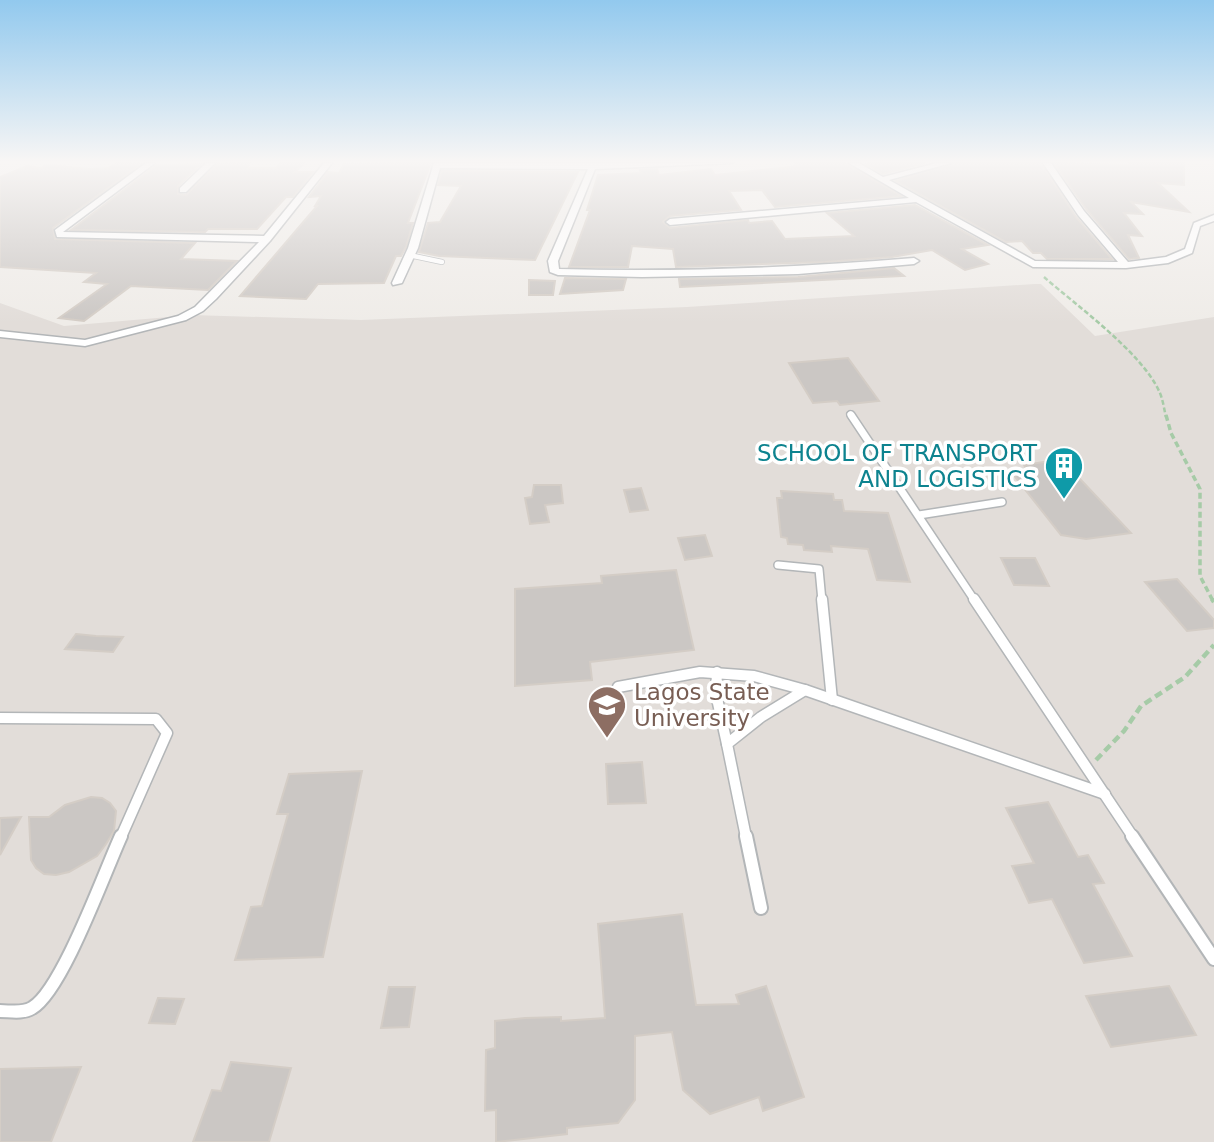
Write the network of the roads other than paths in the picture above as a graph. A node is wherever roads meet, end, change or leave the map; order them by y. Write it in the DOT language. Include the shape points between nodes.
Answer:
graph roads {
  1 [pos="79,216"];
  2 [pos="285,216"];
  3 [pos="421,216"];
  4 [pos="572,216"];
  5 [pos="732,216"];
  6 [pos="950,216"];
  7 [pos="1084,216"];
  8 [pos="1214,218"];
  9 [pos="670,222"];
  10 [pos="267,239"];
  11 [pos="409,255"];
  12 [pos="914,261"];
  13 [pos="442,262"];
  14 [pos="1126,265"];
  15 [pos="397,284"];
  16 [pos="0,334"];
  17 [pos="850,414"];
  18 [pos="1002,502"];
  19 [pos="919,515"];
  20 [pos="778,565"];
  21 [pos="717,672"];
  22 [pos="618,687"];
  23 [pos="805,690"];
  24 [pos="832,700"];
  25 [pos="0,718"];
  26 [pos="727,744"];
  27 [pos="1105,794"];
  28 [pos="761,908"];
  29 [pos="1214,959"];
  30 [pos="0,1012"];
  1 -- 10 [label="street" via="58,232 60,236"];
  2 -- 10 [label="street"];
  3 -- 11 [label="street"];
  4 -- 12 [label="street" via="553,261 553,270 558,272 798,271"];
  5 -- 9 [label="street"];
  6 -- 14 [label="street" via="1033,264"];
  7 -- 14 [label="street"];
  8 -- 14 [label="street" via="1194,225 1189,251 1183,256"];
  10 -- 16 [label="street" via="212,297 182,318 85,343"];
  11 -- 13 [label="lane"];
  11 -- 15 [label="street"];
  17 -- 19 [label="lane"];
  18 -- 19 [label="lane"];
  19 -- 27 [label="lane"];
  20 -- 24 [label="lane" via="819,569"];
  21 -- 22 [label="lane"];
  21 -- 23 [label="lane"];
  21 -- 26 [label="lane" via="716,694"];
  23 -- 24 [label="lane"];
  23 -- 26 [label="lane"];
  24 -- 27 [label="lane"];
  25 -- 30 [label="lane" via="156,719 167,733 53,983 28,1010"];
  26 -- 28 [label="lane"];
  27 -- 29 [label="lane"];
}
